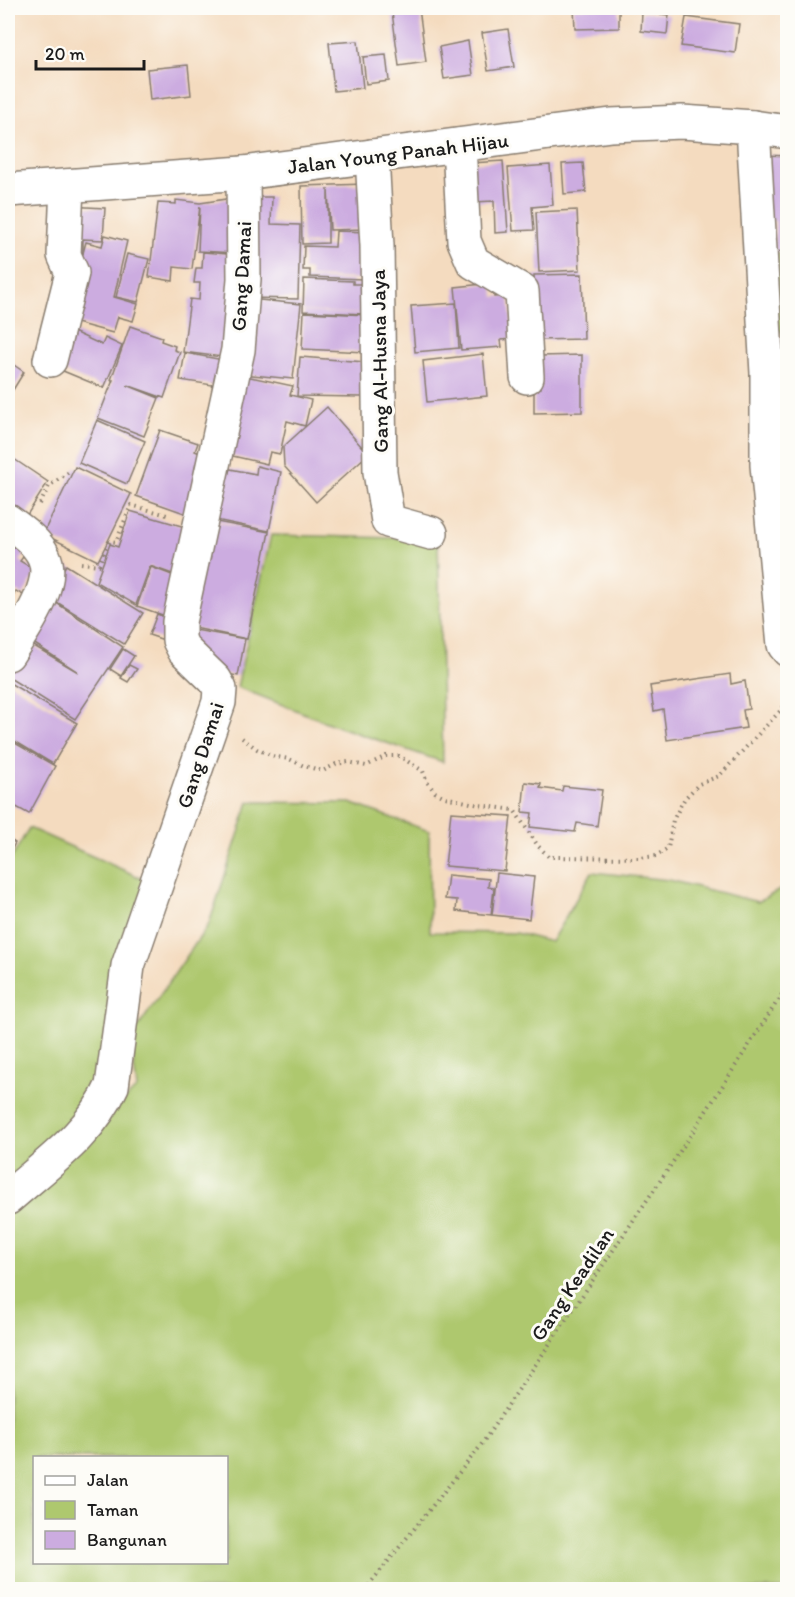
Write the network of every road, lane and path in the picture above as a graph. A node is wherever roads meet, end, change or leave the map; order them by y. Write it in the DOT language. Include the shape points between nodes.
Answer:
graph roads {
  1 [pos="753,127"];
  2 [pos="788,132"];
  3 [pos="459,145"];
  4 [pos="372,156"];
  5 [pos="243,172"];
  6 [pos="67,186"];
  7 [pos="8,190"];
  8 [pos="50,360"];
  9 [pos="527,377"];
  10 [pos="69,472"];
  11 [pos="199,524"];
  12 [pos="431,533"];
  13 [pos="26,538"];
  14 [pos="788,650"];
  15 [pos="8,654"];
  16 [pos="788,699"];
  17 [pos="217,711"];
  18 [pos="788,985"];
  19 [pos="8,1198"];
  20 [pos="365,1590"];
  1 -- 2 [label="street, Jalan Young Panah Hijau"];
  1 -- 3 [label="street, Jalan Young Panah Hijau" via="682,122 611,125"];
  1 -- 14 [label="street" via="764,291 767,465 784,645"];
  3 -- 4 [label="street, Jalan Young Panah Hijau"];
  3 -- 9 [label="street" via="464,241 473,262 522,291"];
  4 -- 5 [label="street, Jalan Young Panah Hijau"];
  4 -- 12 [label="street, Gang Al-Husna Jaya" via="380,472 388,521"];
  5 -- 6 [label="street, Jalan Young Panah Hijau"];
  5 -- 11 [label="street, Gang Damai" via="244,279 238,350"];
  6 -- 7 [label="street, Jalan Young Panah Hijau"];
  6 -- 8 [label="street" via="64,255 72,273"];
  10 -- 13 [label="path" via="49,486"];
  11 -- 13 [label="path" via="131,505 116,542 110,541 99,565"];
  11 -- 17 [label="street, Gang Damai" via="179,622 179,640 220,689"];
  13 -- 15 [label="street" via="48,576 41,597"];
  16 -- 17 [label="path" via="719,776 699,784 685,798 673,820 669,848 656,856 641,858 549,857 514,810 445,797 435,792 423,771 399,756 386,756 366,766 336,764 323,771 257,749"];
  17 -- 19 [label="street, Gang Damai" via="128,966 112,1086 105,1103 87,1127"];
  18 -- 20 [label="path, Gang Keadilan" via="479,1448"];
}
